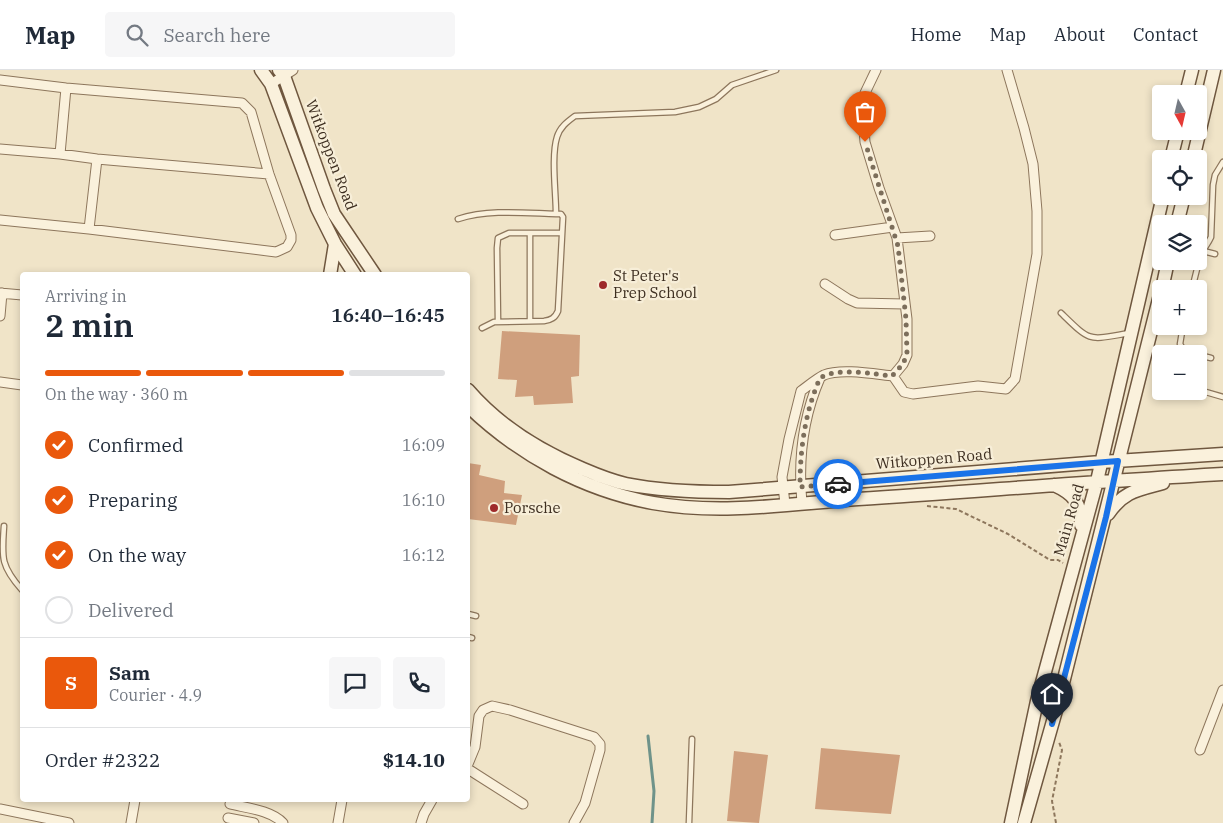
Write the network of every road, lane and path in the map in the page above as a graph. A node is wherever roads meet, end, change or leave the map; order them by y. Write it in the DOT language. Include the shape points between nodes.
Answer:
graph roads {
  1 [pos="261,70"];
  2 [pos="776,70"];
  3 [pos="876,70"];
  4 [pos="1007,70"];
  5 [pos="1192,70"];
  6 [pos="285,72"];
  7 [pos="1215,74"];
  8 [pos="0,80"];
  9 [pos="270,84"];
  10 [pos="1188,85"];
  11 [pos="66,88"];
  12 [pos="0,149"];
  13 [pos="1195,150"];
  14 [pos="60,154"];
  15 [pos="97,159"];
  16 [pos="1223,162"];
  17 [pos="269,174"];
  18 [pos="1161,205"];
  19 [pos="556,214"];
  20 [pos="458,218"];
  21 [pos="0,220"];
  22 [pos="893,227"];
  23 [pos="89,229"];
  24 [pos="530,233"];
  25 [pos="561,233"];
  26 [pos="835,235"];
  27 [pos="930,236"];
  28 [pos="897,238"];
  29 [pos="1207,242"];
  30 [pos="335,244"];
  31 [pos="1207,252"];
  32 [pos="1215,254"];
  33 [pos="330,272"];
  34 [pos="353,272"];
  35 [pos="370,272"];
  36 [pos="824,284"];
  37 [pos="1,293"];
  38 [pos="20,295"];
  39 [pos="905,304"];
  40 [pos="1061,312"];
  41 [pos="0,316"];
  42 [pos="530,321"];
  43 [pos="498,322"];
  44 [pos="482,328"];
  45 [pos="1152,329"];
  46 [pos="1131,333"];
  47 [pos="1207,357"];
  48 [pos="1211,358"];
  49 [pos="892,376"];
  50 [pos="820,378"];
  51 [pos="0,382"];
  52 [pos="20,385"];
  53 [pos="470,392"];
  54 [pos="1207,392"];
  55 [pos="1223,396"];
  56 [pos="470,408"];
  57 [pos="794,416"];
  58 [pos="807,420"];
  59 [pos="1223,454"];
  60 [pos="1118,461"];
  61 [pos="1101,462"];
  62 [pos="1223,474"];
  63 [pos="1192,476"];
  64 [pos="1114,480"];
  65 [pos="1097,481"];
  66 [pos="1052,485"];
  67 [pos="800,487"];
  68 [pos="784,488"];
  69 [pos="802,503"];
  70 [pos="785,504"];
  71 [pos="926,506"];
  72 [pos="1106,517"];
  73 [pos="4,526"];
  74 [pos="1081,535"];
  75 [pos="1073,565"];
  76 [pos="20,587"];
  77 [pos="470,614"];
  78 [pos="476,616"];
  79 [pos="1223,690"];
  80 [pos="692,739"];
  81 [pos="1059,741"];
  82 [pos="1200,750"];
  83 [pos="470,759"];
  84 [pos="470,770"];
  85 [pos="135,802"];
  86 [pos="230,802"];
  87 [pos="342,802"];
  88 [pos="431,802"];
  89 [pos="523,804"];
  90 [pos="0,809"];
  91 [pos="227,820"];
  92 [pos="69,823"];
  93 [pos="131,823"];
  94 [pos="254,823"];
  95 [pos="283,823"];
  96 [pos="338,823"];
  97 [pos="422,823"];
  98 [pos="574,823"];
  99 [pos="689,823"];
  100 [pos="1011,823"];
  101 [pos="1024,823"];
  102 [pos="1056,823"];
  1 -- 9 [label="main road, Witkoppen Road"];
  2 -- 19 [label="lane" via="732,85 716,99 699,107 675,112 575,116 564,124 557,136"];
  3 -- 22 [label="street" via="862,103 865,142"];
  4 -- 49 [label="street" via="1032,164 1037,211 1037,254 1015,379 1006,389 978,386 913,394 904,392"];
  5 -- 10 [label="main road"];
  6 -- 9 [label="street"];
  6 -- 35 [label="main road, Witkoppen Road" via="334,214"];
  7 -- 13 [label="main road"];
  8 -- 11 [label="street"];
  9 -- 30 [label="main road, Witkoppen Road" via="317,208"];
  11 -- 14 [label="street"];
  11 -- 17 [label="street" via="242,103 251,112"];
  12 -- 14 [label="street"];
  14 -- 15 [label="street"];
  15 -- 17 [label="street"];
  15 -- 23 [label="street"];
  16 -- 29 [label="lane" via="1215,175 1211,237"];
  17 -- 23 [label="street" via="290,235 289,244 276,252"];
  18 -- 46 [label="main road, Main Road"];
  19 -- 20 [label="lane" via="489,213"];
  19 -- 25 [label="lane" via="563,217"];
  21 -- 23 [label="street"];
  22 -- 26 [label="street"];
  22 -- 28 [label="street"];
  24 -- 25 [label="lane"];
  24 -- 42 [label="lane"];
  24 -- 43 [label="lane" via="504,234 498,238"];
  25 -- 42 [label="lane" via="558,312 550,320"];
  27 -- 28 [label="street"];
  28 -- 39 [label="street"];
  30 -- 33 [label="main road"];
  30 -- 34 [label="main road, Witkoppen Road"];
  31 -- 32 [label="lane"];
  36 -- 39 [label="street" via="857,303"];
  37 -- 38 [label="street"];
  37 -- 41 [label="street"];
  39 -- 49 [label="street" via="907,354"];
  40 -- 46 [label="lane" via="1088,338"];
  42 -- 43 [label="lane"];
  43 -- 44 [label="lane"];
  45 -- 60 [label="main road"];
  46 -- 61 [label="main road, Main Road"];
  47 -- 48 [label="lane"];
  49 -- 50 [label="street" via="854,372 832,373"];
  50 -- 57 [label="street" via="801,392"];
  50 -- 58 [label="street"];
  51 -- 52 [label="street"];
  53 -- 68 [label="main road, Witkoppen Road" via="521,437 553,456 625,484 682,492"];
  54 -- 55 [label="lane"];
  56 -- 70 [label="main road" via="520,449 564,474 618,494 701,509"];
  57 -- 58 [label="street"];
  57 -- 68 [label="street" via="782,477"];
  58 -- 67 [label="street" via="801,451"];
  59 -- 60 [label="main road, Witkoppen Road"];
  60 -- 61 [label="main road, Witkoppen Road"];
  60 -- 64 [label="main road"];
  61 -- 65 [label="main road, Main Road"];
  61 -- 67 [label="main road, Witkoppen Road"];
  62 -- 63 [label="main road"];
  63 -- 64 [label="main road"];
  63 -- 72 [label="main road" via="1128,493 1118,500"];
  64 -- 65 [label="main road"];
  64 -- 72 [label="main road"];
  65 -- 66 [label="main road"];
  65 -- 74 [label="main road, Main Road"];
  66 -- 69 [label="main road"];
  66 -- 74 [label="main road" via="1069,493 1077,502"];
  67 -- 68 [label="main road, Witkoppen Road"];
  67 -- 69 [label="street"];
  68 -- 70 [label="street"];
  69 -- 70 [label="main road"];
  71 -- 75 [label="path" via="956,509 1008,534 1050,560"];
  72 -- 101 [label="main road"];
  73 -- 76 [label="lane" via="2,554"];
  74 -- 75 [label="main road, Main Road"];
  75 -- 100 [label="main road, Main Road" via="1037,701"];
  77 -- 78 [label="lane"];
  79 -- 82 [label="street"];
  80 -- 99 [label="lane"];
  81 -- 102 [label="path" via="1062,750 1052,801"];
  83 -- 98 [label="street" via="479,716 492,706 594,737 600,744 600,750 585,803"];
  84 -- 89 [label="street"];
  85 -- 93 [label="street"];
  86 -- 91 [label="street"];
  86 -- 95 [label="street" via="257,810"];
  87 -- 96 [label="street"];
  88 -- 97 [label="street"];
  90 -- 92 [label="street"];
  91 -- 94 [label="street"];
}
